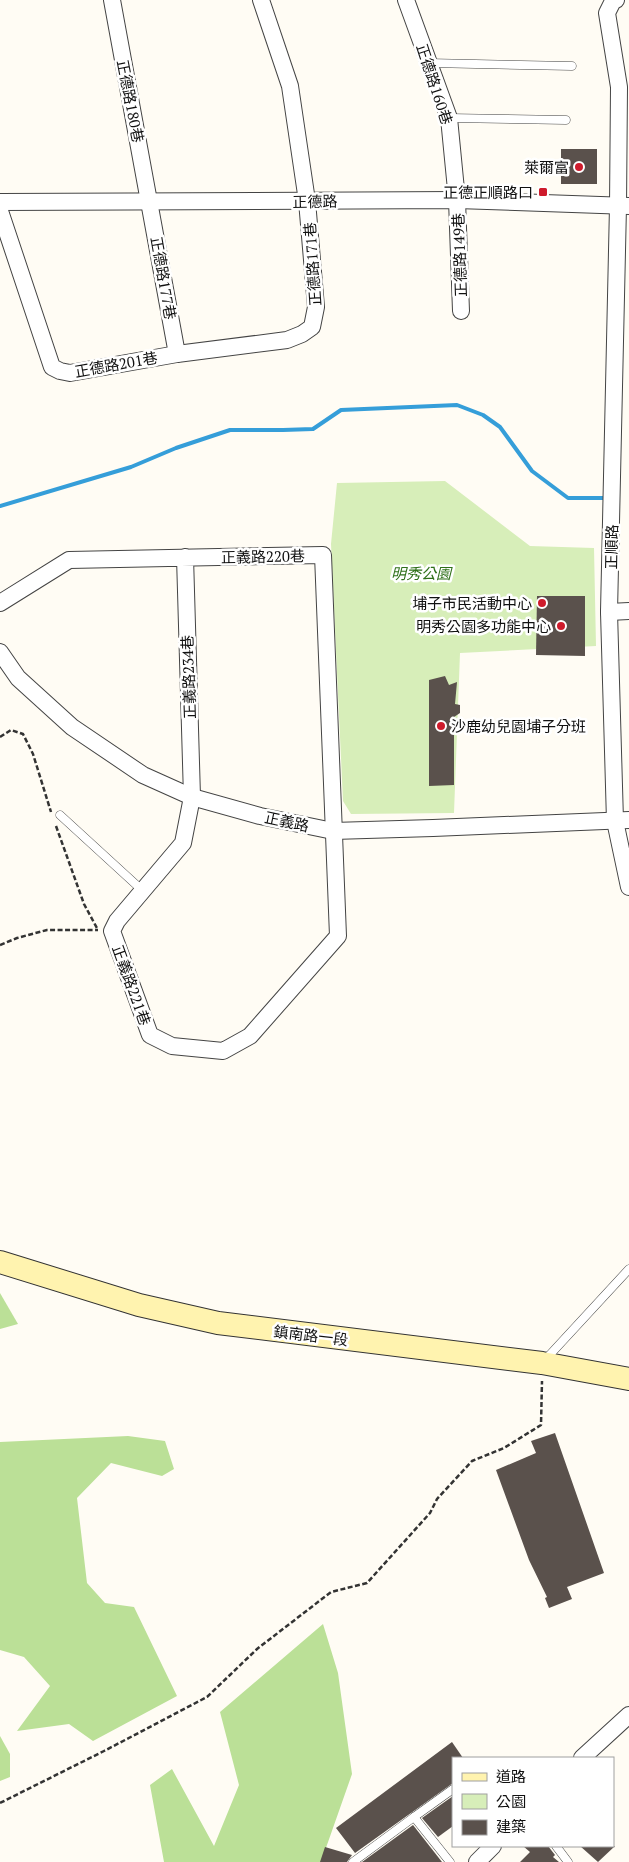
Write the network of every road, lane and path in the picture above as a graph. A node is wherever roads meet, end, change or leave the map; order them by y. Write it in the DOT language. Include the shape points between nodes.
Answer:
graph roads {
  1 [pos="112,0"];
  2 [pos="262,0"];
  3 [pos="406,0"];
  4 [pos="616,0"];
  5 [pos="429,64"];
  6 [pos="572,66"];
  7 [pos="449,118"];
  8 [pos="566,120"];
  9 [pos="457,200"];
  10 [pos="307,201"];
  11 [pos="0,202"];
  12 [pos="150,202"];
  13 [pos="624,206"];
  14 [pos="0,211"];
  15 [pos="461,311"];
  16 [pos="312,327"];
  17 [pos="622,345"];
  18 [pos="178,354"];
  19 [pos="185,557"];
  20 [pos="0,603"];
  21 [pos="629,611"];
  22 [pos="610,612"];
  23 [pos="0,652"];
  24 [pos="192,797"];
  25 [pos="60,815"];
  26 [pos="622,821"];
  27 [pos="333,830"];
  28 [pos="629,887"];
  29 [pos="144,891"];
  30 [pos="112,932"];
  31 [pos="0,945"];
  32 [pos="0,1262"];
  33 [pos="629,1269"];
  34 [pos="542,1363"];
  35 [pos="629,1379"];
  36 [pos="629,1714"];
  37 [pos="583,1757"];
  38 [pos="452,1790"];
  39 [pos="0,1803"];
  40 [pos="414,1817"];
  41 [pos="492,1847"];
  42 [pos="557,1847"];
  43 [pos="353,1862"];
  44 [pos="450,1862"];
  45 [pos="478,1862"];
  46 [pos="568,1862"];
  1 -- 12 [label="street, 正德路180巷"];
  2 -- 10 [label="street" via="290,86"];
  3 -- 5 [label="street, 正德路160巷"];
  4 -- 13 [label="street, 正順路" via="607,13 619,87"];
  5 -- 6 [label="lane"];
  5 -- 7 [label="street, 正德路160巷"];
  7 -- 8 [label="lane"];
  7 -- 9 [label="street, 正德路160巷"];
  9 -- 10 [label="street, 正德路"];
  9 -- 13 [label="street, 正德路"];
  9 -- 15 [label="street, 正德路149巷"];
  10 -- 12 [label="street, 正德路"];
  10 -- 16 [label="street, 正德路171巷" via="316,307"];
  11 -- 12 [label="street, 正德路"];
  12 -- 18 [label="street, 正德路177巷"];
  13 -- 17 [label="street, 正順路"];
  14 -- 18 [label="street, 正德路201巷" via="52,366 70,373"];
  16 -- 18 [label="street, 正德路201巷" via="287,340"];
  17 -- 22 [label="street, 正順路"];
  19 -- 20 [label="street, 正義路220巷" via="69,560"];
  19 -- 24 [label="street, 正義路234巷"];
  19 -- 27 [label="street, 正義路220巷" via="324,556"];
  21 -- 22 [label="street"];
  22 -- 26 [label="street, 正順路"];
  23 -- 24 [label="street, 正義路" via="18,678 72,727 143,775"];
  24 -- 27 [label="street, 正義路" via="260,816"];
  24 -- 29 [label="street, 正義路221巷" via="183,843"];
  25 -- 29 [label="lane"];
  26 -- 27 [label="street, 正義路"];
  26 -- 28 [label="street, 正順路"];
  27 -- 30 [label="street, 正義路221巷" via="338,936 250,1036 223,1051 172,1046 150,1035"];
  29 -- 30 [label="street, 正義路221巷" via="117,921"];
  30 -- 31 [label="path" via="47,930"];
  32 -- 34 [label="street, 鎮南路一段" via="139,1305 218,1323"];
  33 -- 34 [label="lane"];
  34 -- 35 [label="street, 鎮南路一段"];
  34 -- 39 [label="path" via="541,1426 504,1448 472,1461 367,1583 331,1592 257,1649 207,1697"];
  36 -- 37 [label="street"];
  38 -- 40 [label="lane"];
  40 -- 43 [label="lane"];
  40 -- 44 [label="lane"];
  41 -- 45 [label="street"];
  42 -- 46 [label="lane"];
}
